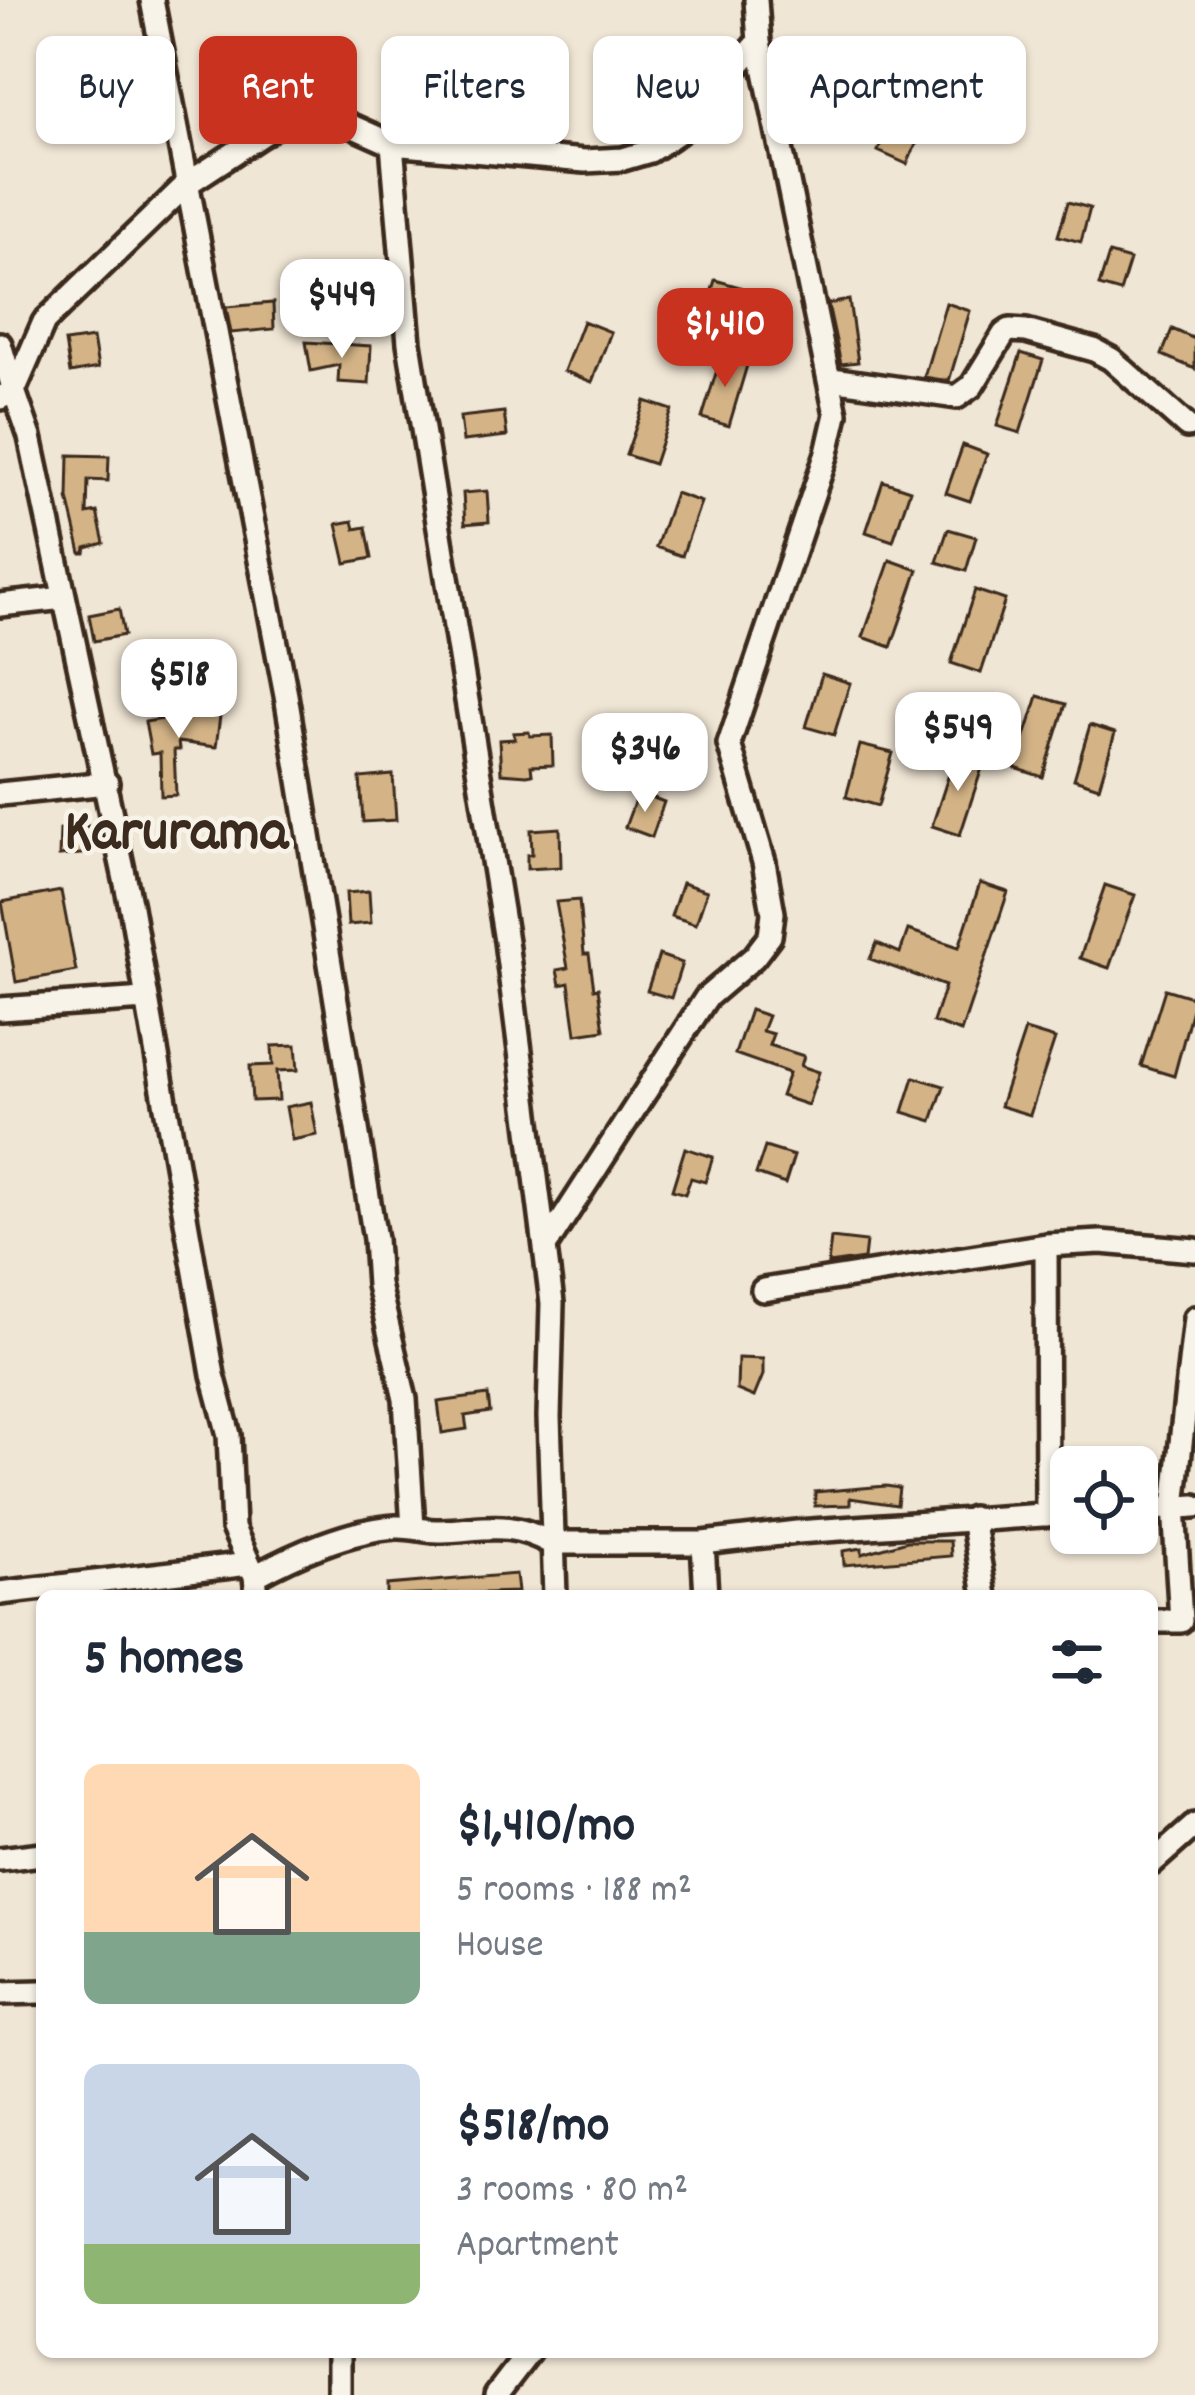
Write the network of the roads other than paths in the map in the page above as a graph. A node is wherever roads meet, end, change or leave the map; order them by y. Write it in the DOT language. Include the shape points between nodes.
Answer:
graph roads {
  1 [pos="152,0"];
  2 [pos="757,0"];
  3 [pos="760,42"];
  4 [pos="381,139"];
  5 [pos="392,144"];
  6 [pos="187,184"];
  7 [pos="0,344"];
  8 [pos="832,379"];
  9 [pos="7,394"];
  10 [pos="1187,426"];
  11 [pos="64,598"];
  12 [pos="0,605"];
  13 [pos="107,783"];
  14 [pos="0,794"];
  15 [pos="146,999"];
  16 [pos="0,1009"];
  17 [pos="1046,1245"];
  18 [pos="544,1247"];
  19 [pos="1195,1250"];
  20 [pos="763,1290"];
  21 [pos="1195,1318"];
  22 [pos="1184,1506"];
  23 [pos="1047,1514"];
  24 [pos="1050,1514"];
  25 [pos="972,1518"];
  26 [pos="413,1528"];
  27 [pos="551,1543"];
  28 [pos="703,1543"];
  29 [pos="254,1579"];
  30 [pos="54,1590"];
  31 [pos="555,1590"];
  32 [pos="706,1590"];
  33 [pos="984,1590"];
  34 [pos="36,1591"];
  35 [pos="0,1593"];
  36 [pos="1188,1620"];
  37 [pos="1158,1622"];
  38 [pos="1195,1825"];
  39 [pos="36,1855"];
  40 [pos="1158,1858"];
  41 [pos="0,1859"];
  42 [pos="36,1992"];
  43 [pos="0,1994"];
  44 [pos="339,2358"];
  45 [pos="524,2358"];
  46 [pos="339,2395"];
  47 [pos="496,2395"];
  1 -- 6 [label="street"];
  2 -- 3 [label="street"];
  3 -- 5 [label="street" via="679,132 623,159"];
  3 -- 8 [label="street"];
  4 -- 6 [label="street" via="338,120 300,118"];
  5 -- 18 [label="street" via="410,343 506,941"];
  6 -- 9 [label="street" via="44,322"];
  6 -- 26 [label="street" via="286,695 378,1285 405,1399"];
  7 -- 9 [label="street"];
  8 -- 10 [label="street" via="957,398 998,340 1018,330 1112,359"];
  8 -- 18 [label="street" via="836,414 827,453 728,744 764,862 770,936 706,998"];
  9 -- 11 [label="street" via="30,437"];
  11 -- 12 [label="street"];
  11 -- 13 [label="street"];
  13 -- 14 [label="street"];
  13 -- 15 [label="street"];
  15 -- 16 [label="street"];
  15 -- 29 [label="street" via="229,1435 233,1528"];
  17 -- 19 [label="street"];
  17 -- 20 [label="street"];
  17 -- 23 [label="street"];
  18 -- 27 [label="street" via="552,1303"];
  21 -- 22 [label="street"];
  22 -- 36 [label="street"];
  23 -- 24 [label="street"];
  23 -- 25 [label="street"];
  25 -- 28 [label="street"];
  25 -- 33 [label="street"];
  26 -- 27 [label="street" via="508,1526"];
  26 -- 29 [label="street" via="340,1540"];
  27 -- 28 [label="street"];
  27 -- 31 [label="street"];
  28 -- 32 [label="street"];
  29 -- 30 [label="street"];
  34 -- 35 [label="street"];
  36 -- 37 [label="street"];
  38 -- 40 [label="street"];
  39 -- 41 [label="street"];
  42 -- 43 [label="street"];
  44 -- 46 [label="street"];
  45 -- 47 [label="street"];
}
